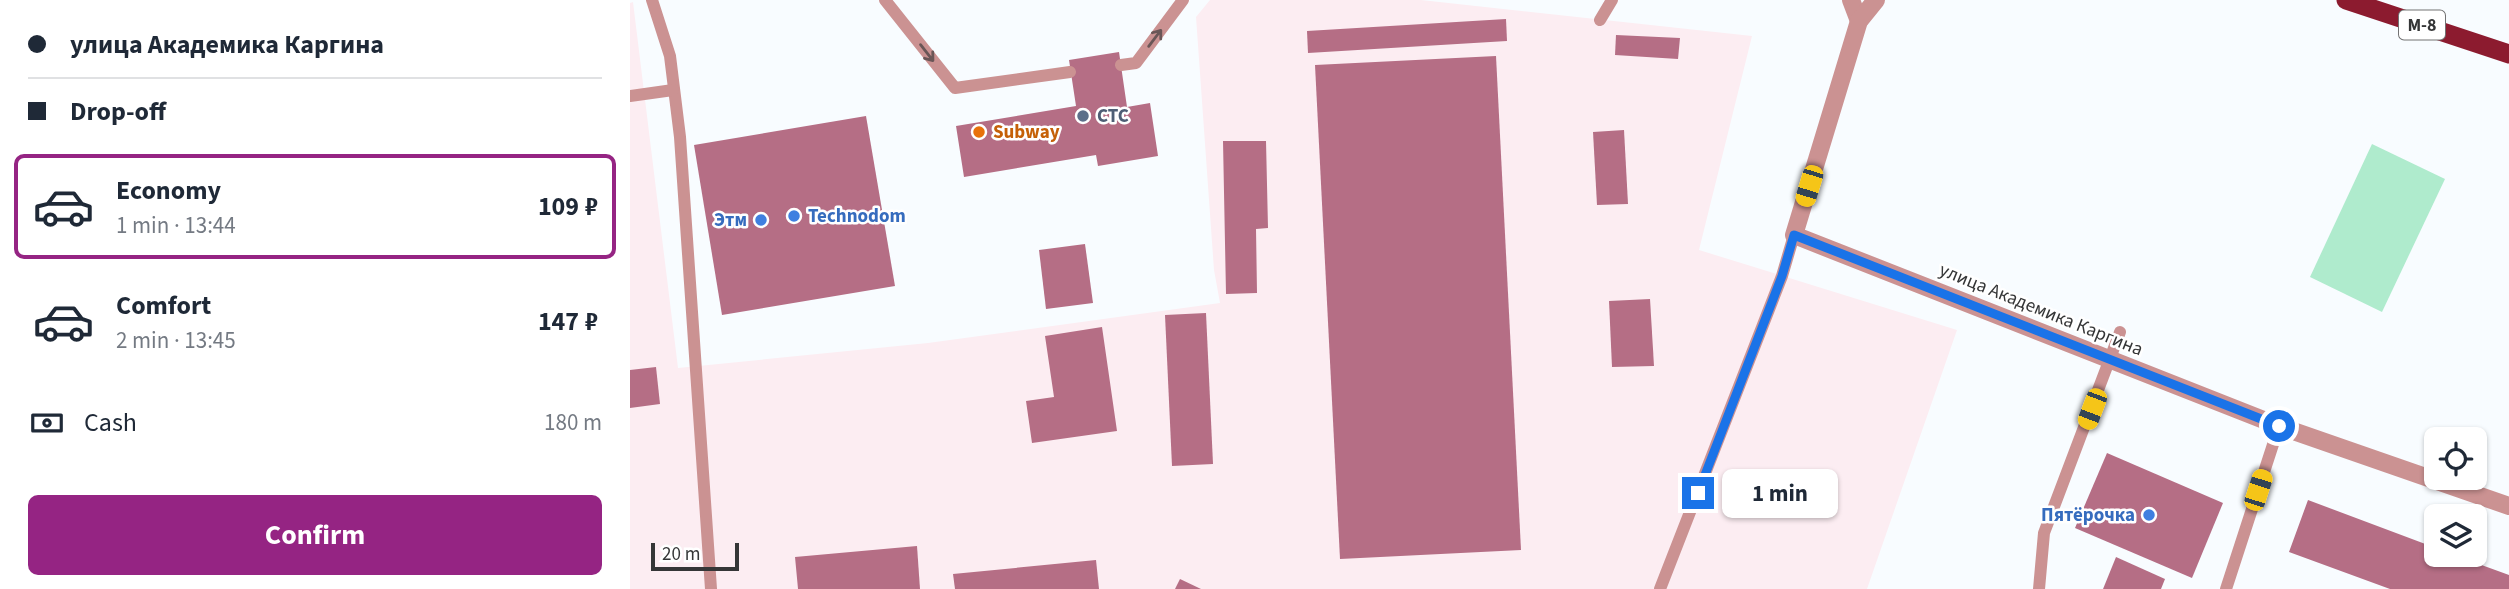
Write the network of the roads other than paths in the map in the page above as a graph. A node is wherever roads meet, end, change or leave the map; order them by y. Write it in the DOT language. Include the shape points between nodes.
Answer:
graph roads {
  1 [pos="652,0"];
  2 [pos="885,0"];
  3 [pos="1183,0"];
  4 [pos="1612,0"];
  5 [pos="1851,0"];
  6 [pos="1876,0"];
  7 [pos="2346,0"];
  8 [pos="1600,20"];
  9 [pos="1859,21"];
  10 [pos="2509,54"];
  11 [pos="1121,65"];
  12 [pos="1070,72"];
  13 [pos="673,90"];
  14 [pos="630,96"];
  15 [pos="1794,235"];
  16 [pos="2120,332"];
  17 [pos="2111,360"];
  18 [pos="2279,426"];
  19 [pos="2509,506"];
  20 [pos="711,589"];
  21 [pos="1660,589"];
  22 [pos="2039,589"];
  23 [pos="2227,589"];
  1 -- 13 [label="lane" via="670,57"];
  2 -- 12 [label="lane, one-way" via="955,88"];
  11 -- 3 [label="lane, one-way" via="1136,63"];
  4 -- 8 [label="lane"];
  5 -- 9 [label="street"];
  6 -- 9 [label="street"];
  7 -- 10 [label="highway, М-8"];
  9 -- 15 [label="street"];
  13 -- 14 [label="lane"];
  13 -- 20 [label="lane"];
  15 -- 17 [label="street, улица Академика Каргина"];
  15 -- 21 [label="lane"];
  16 -- 17 [label="lane"];
  17 -- 18 [label="street, улица Академика Каргина"];
  17 -- 22 [label="lane" via="2044,533"];
  18 -- 19 [label="street, улица Академика Каргина"];
  18 -- 23 [label="lane"];
}
